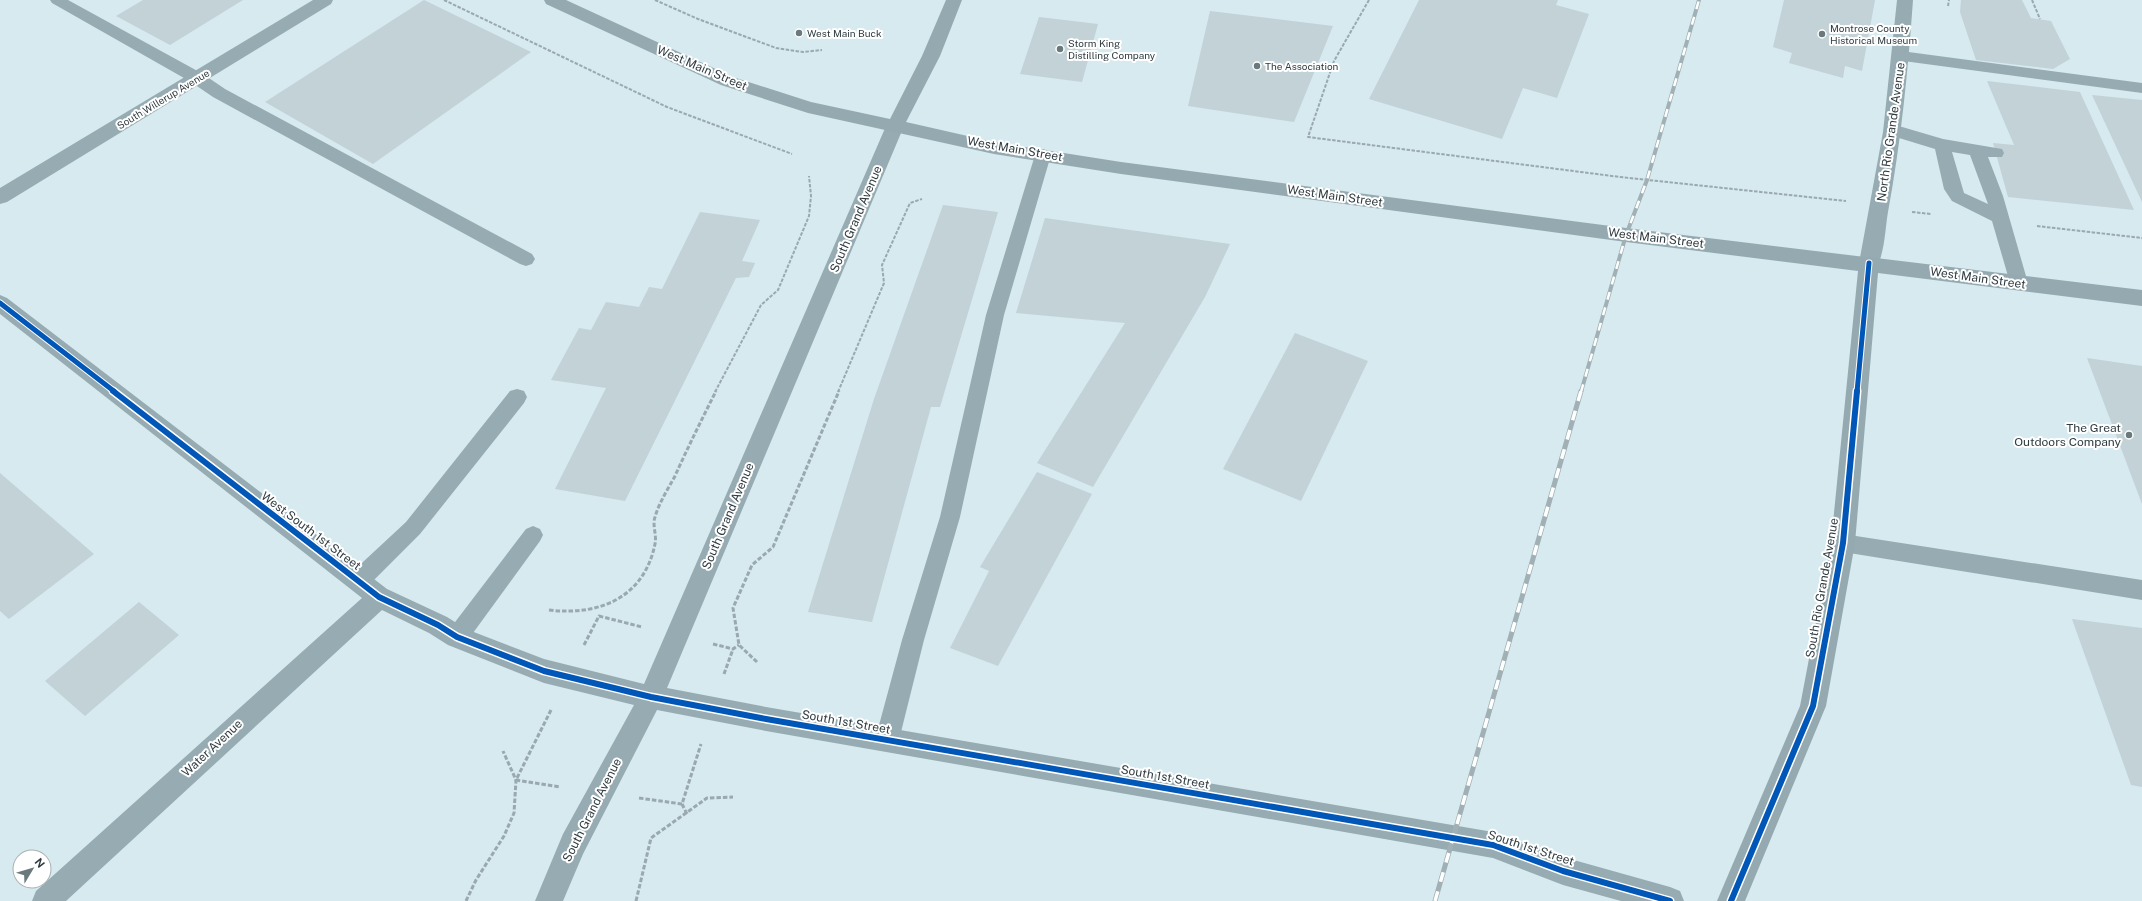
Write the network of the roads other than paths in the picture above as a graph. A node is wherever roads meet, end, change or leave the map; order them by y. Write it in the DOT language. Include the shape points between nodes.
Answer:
graph roads {
  1 [pos="57,0"];
  2 [pos="325,0"];
  3 [pos="552,0"];
  4 [pos="954,0"];
  5 [pos="1905,0"];
  6 [pos="1901,56"];
  7 [pos="197,78"];
  8 [pos="2142,88"];
  9 [pos="895,126"];
  10 [pos="1892,130"];
  11 [pos="1942,145"];
  12 [pos="1977,151"];
  13 [pos="1996,153"];
  14 [pos="1043,155"];
  15 [pos="0,197"];
  16 [pos="1999,219"];
  17 [pos="526,259"];
  18 [pos="1869,263"];
  19 [pos="2019,284"];
  20 [pos="2142,298"];
  21 [pos="0,303"];
  22 [pos="517,397"];
  23 [pos="533,535"];
  24 [pos="1843,543"];
  25 [pos="358,581"];
  26 [pos="2142,590"];
  27 [pos="379,597"];
  28 [pos="457,636"];
  29 [pos="651,697"];
  30 [pos="887,740"];
  31 [pos="46,901"];
  32 [pos="549,901"];
  33 [pos="1670,901"];
  34 [pos="1731,901"];
  1 -- 7 [label="lane"];
  2 -- 7 [label="street, South Willerup Avenue"];
  3 -- 9 [label="main road, West Main Street" via="727,81 808,107"];
  4 -- 9 [label="main road" via="931,56"];
  5 -- 6 [label="street, North Rio Grande Avenue"];
  6 -- 8 [label="lane"];
  6 -- 10 [label="street, North Rio Grande Avenue"];
  7 -- 15 [label="street, South Willerup Avenue"];
  7 -- 17 [label="lane" via="226,97"];
  9 -- 14 [label="main road, West Main Street" via="994,148"];
  9 -- 29 [label="street, South Grand Avenue"];
  10 -- 11 [label="lane"];
  10 -- 18 [label="street, North Rio Grande Avenue" via="1881,207"];
  11 -- 12 [label="lane"];
  11 -- 16 [label="lane" via="1953,189 1958,197"];
  12 -- 13 [label="lane"];
  12 -- 16 [label="lane" via="1994,196"];
  14 -- 18 [label="main road, West Main Street" via="1121,168 1626,235"];
  14 -- 30 [label="lane" via="995,315 950,518 913,640"];
  16 -- 19 [label="lane"];
  18 -- 19 [label="main road, West Main Street"];
  18 -- 24 [label="main road, South Rio Grande Avenue"];
  19 -- 20 [label="main road, West Main Street"];
  21 -- 25 [label="street, West South 1st Street"];
  22 -- 25 [label="lane" via="413,528"];
  23 -- 28 [label="lane"];
  24 -- 26 [label="lane"];
  24 -- 34 [label="main road, South Rio Grande Avenue" via="1813,706"];
  25 -- 27 [label="street, West South 1st Street"];
  27 -- 28 [label="street, West South 1st Street"];
  27 -- 31 [label="street, Water Avenue"];
  28 -- 29 [label="street, West South 1st Street" via="544,671"];
  29 -- 30 [label="street, South 1st Street"];
  29 -- 32 [label="street, South Grand Avenue" via="573,844"];
  30 -- 33 [label="street, South 1st Street" via="1493,846 1563,871"];
}
